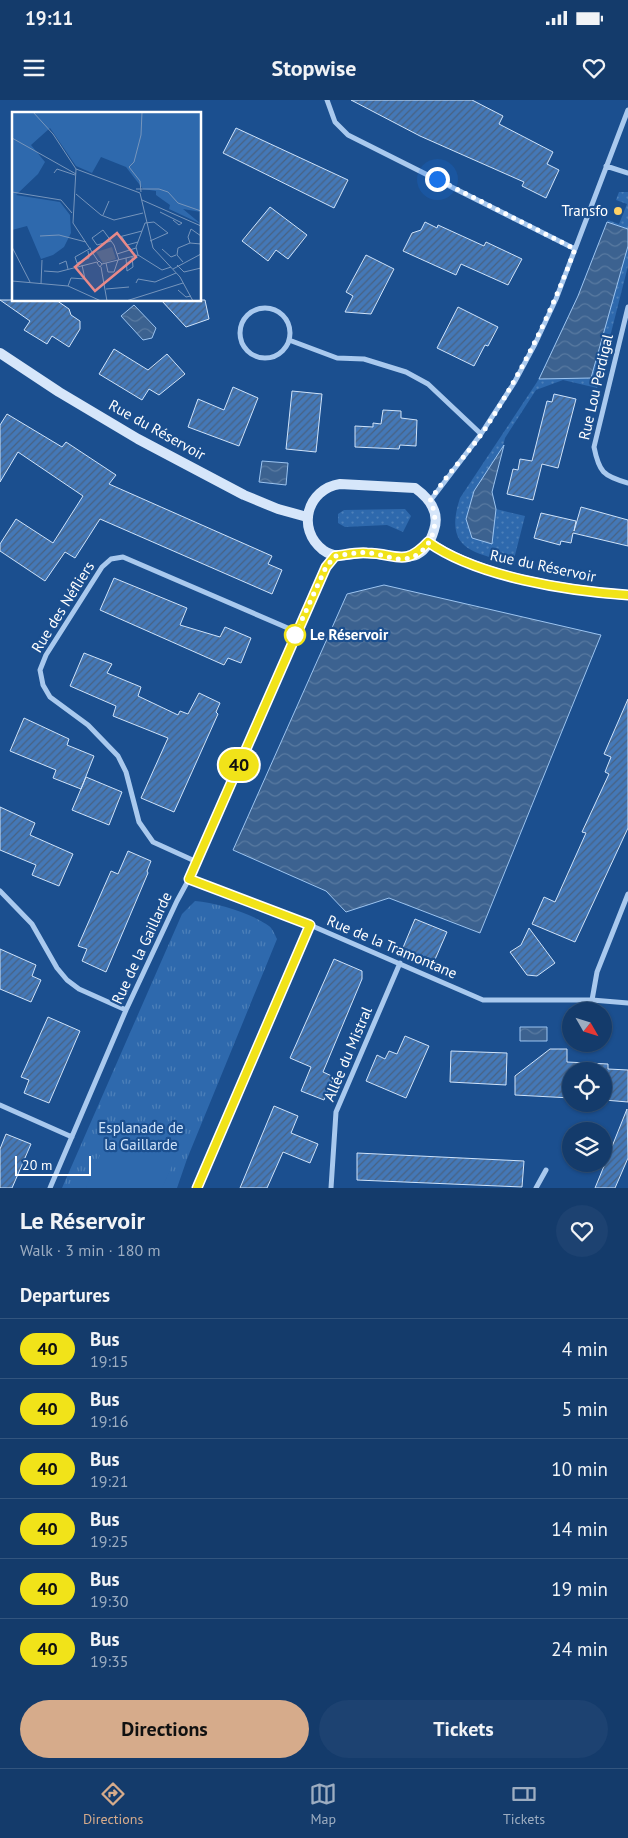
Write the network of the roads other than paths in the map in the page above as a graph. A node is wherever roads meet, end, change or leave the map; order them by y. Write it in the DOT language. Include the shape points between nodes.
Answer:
graph roads {
  1 [pos="327,100"];
  2 [pos="628,110"];
  3 [pos="606,166"];
  4 [pos="628,173"];
  5 [pos="575,249"];
  6 [pos="628,308"];
  7 [pos="289,340"];
  8 [pos="0,352"];
  9 [pos="481,434"];
  10 [pos="628,483"];
  11 [pos="430,501"];
  12 [pos="307,517"];
  13 [pos="428,542"];
  14 [pos="335,556"];
  15 [pos="628,595"];
  16 [pos="297,632"];
  17 [pos="196,862"];
  18 [pos="189,879"];
  19 [pos="0,891"];
  20 [pos="628,894"];
  21 [pos="310,925"];
  22 [pos="400,963"];
  23 [pos="592,1000"];
  24 [pos="628,1003"];
  25 [pos="126,1010"];
  26 [pos="0,1105"];
  27 [pos="72,1137"];
  28 [pos="546,1170"];
  29 [pos="50,1188"];
  30 [pos="197,1188"];
  31 [pos="331,1188"];
  32 [pos="536,1188"];
  1 -- 5 [label="street" via="335,122 348,135"];
  2 -- 3 [label="street"];
  3 -- 4 [label="street"];
  3 -- 5 [label="street"];
  5 -- 9 [label="street" via="535,344"];
  6 -- 10 [label="street, Rue Lou Perdigal" via="594,447 598,466 610,478"];
  7 -- 7 [label="street" via="290,332 284,316 270,308 254,310 242,322 243,346 256,356 264,358 279,353"];
  7 -- 9 [label="street" via="337,358 364,359 406,372 428,384"];
  8 -- 12 [label="street, Rue du Réservoir" via="138,439 244,495"];
  9 -- 11 [label="street"];
  11 -- 12 [label="street" via="415,488 406,486 340,484 329,486 318,494"];
  11 -- 13 [label="street" via="436,520"];
  12 -- 14 [label="street" via="313,538 322,549"];
  13 -- 14 [label="street" via="418,553 405,559 369,552"];
  13 -- 15 [label="street, Rue du Réservoir" via="448,555 481,568 580,592"];
  14 -- 16 [label="street, Rue de la Gaillarde" via="326,567"];
  16 -- 17 [label="street, Rue de la Gaillarde"];
  16 -- 17 [label="street, Rue des Néfliers" via="123,557 111,559 102,567 46,655 40,670 43,685 50,697 88,725 118,756 126,772 139,822 153,842"];
  17 -- 18 [label="street, Rue de la Gaillarde"];
  18 -- 21 [label="street, Rue de la Tramontane"];
  18 -- 25 [label="street, Rue de la Gaillarde"];
  19 -- 25 [label="street" via="32,924 67,980 79,989"];
  20 -- 23 [label="street" via="597,972"];
  21 -- 22 [label="street, Rue de la Tramontane"];
  21 -- 30 [label="street"];
  22 -- 23 [label="street, Rue de la Tramontane" via="483,1000"];
  22 -- 31 [label="street, Allée du Mistral" via="336,1112"];
  23 -- 24 [label="street, Rue de la Tramontane"];
  25 -- 27 [label="street, Rue de la Gaillarde"];
  26 -- 27 [label="street"];
  27 -- 29 [label="street, Rue de la Gaillarde"];
  28 -- 32 [label="street"];
}
